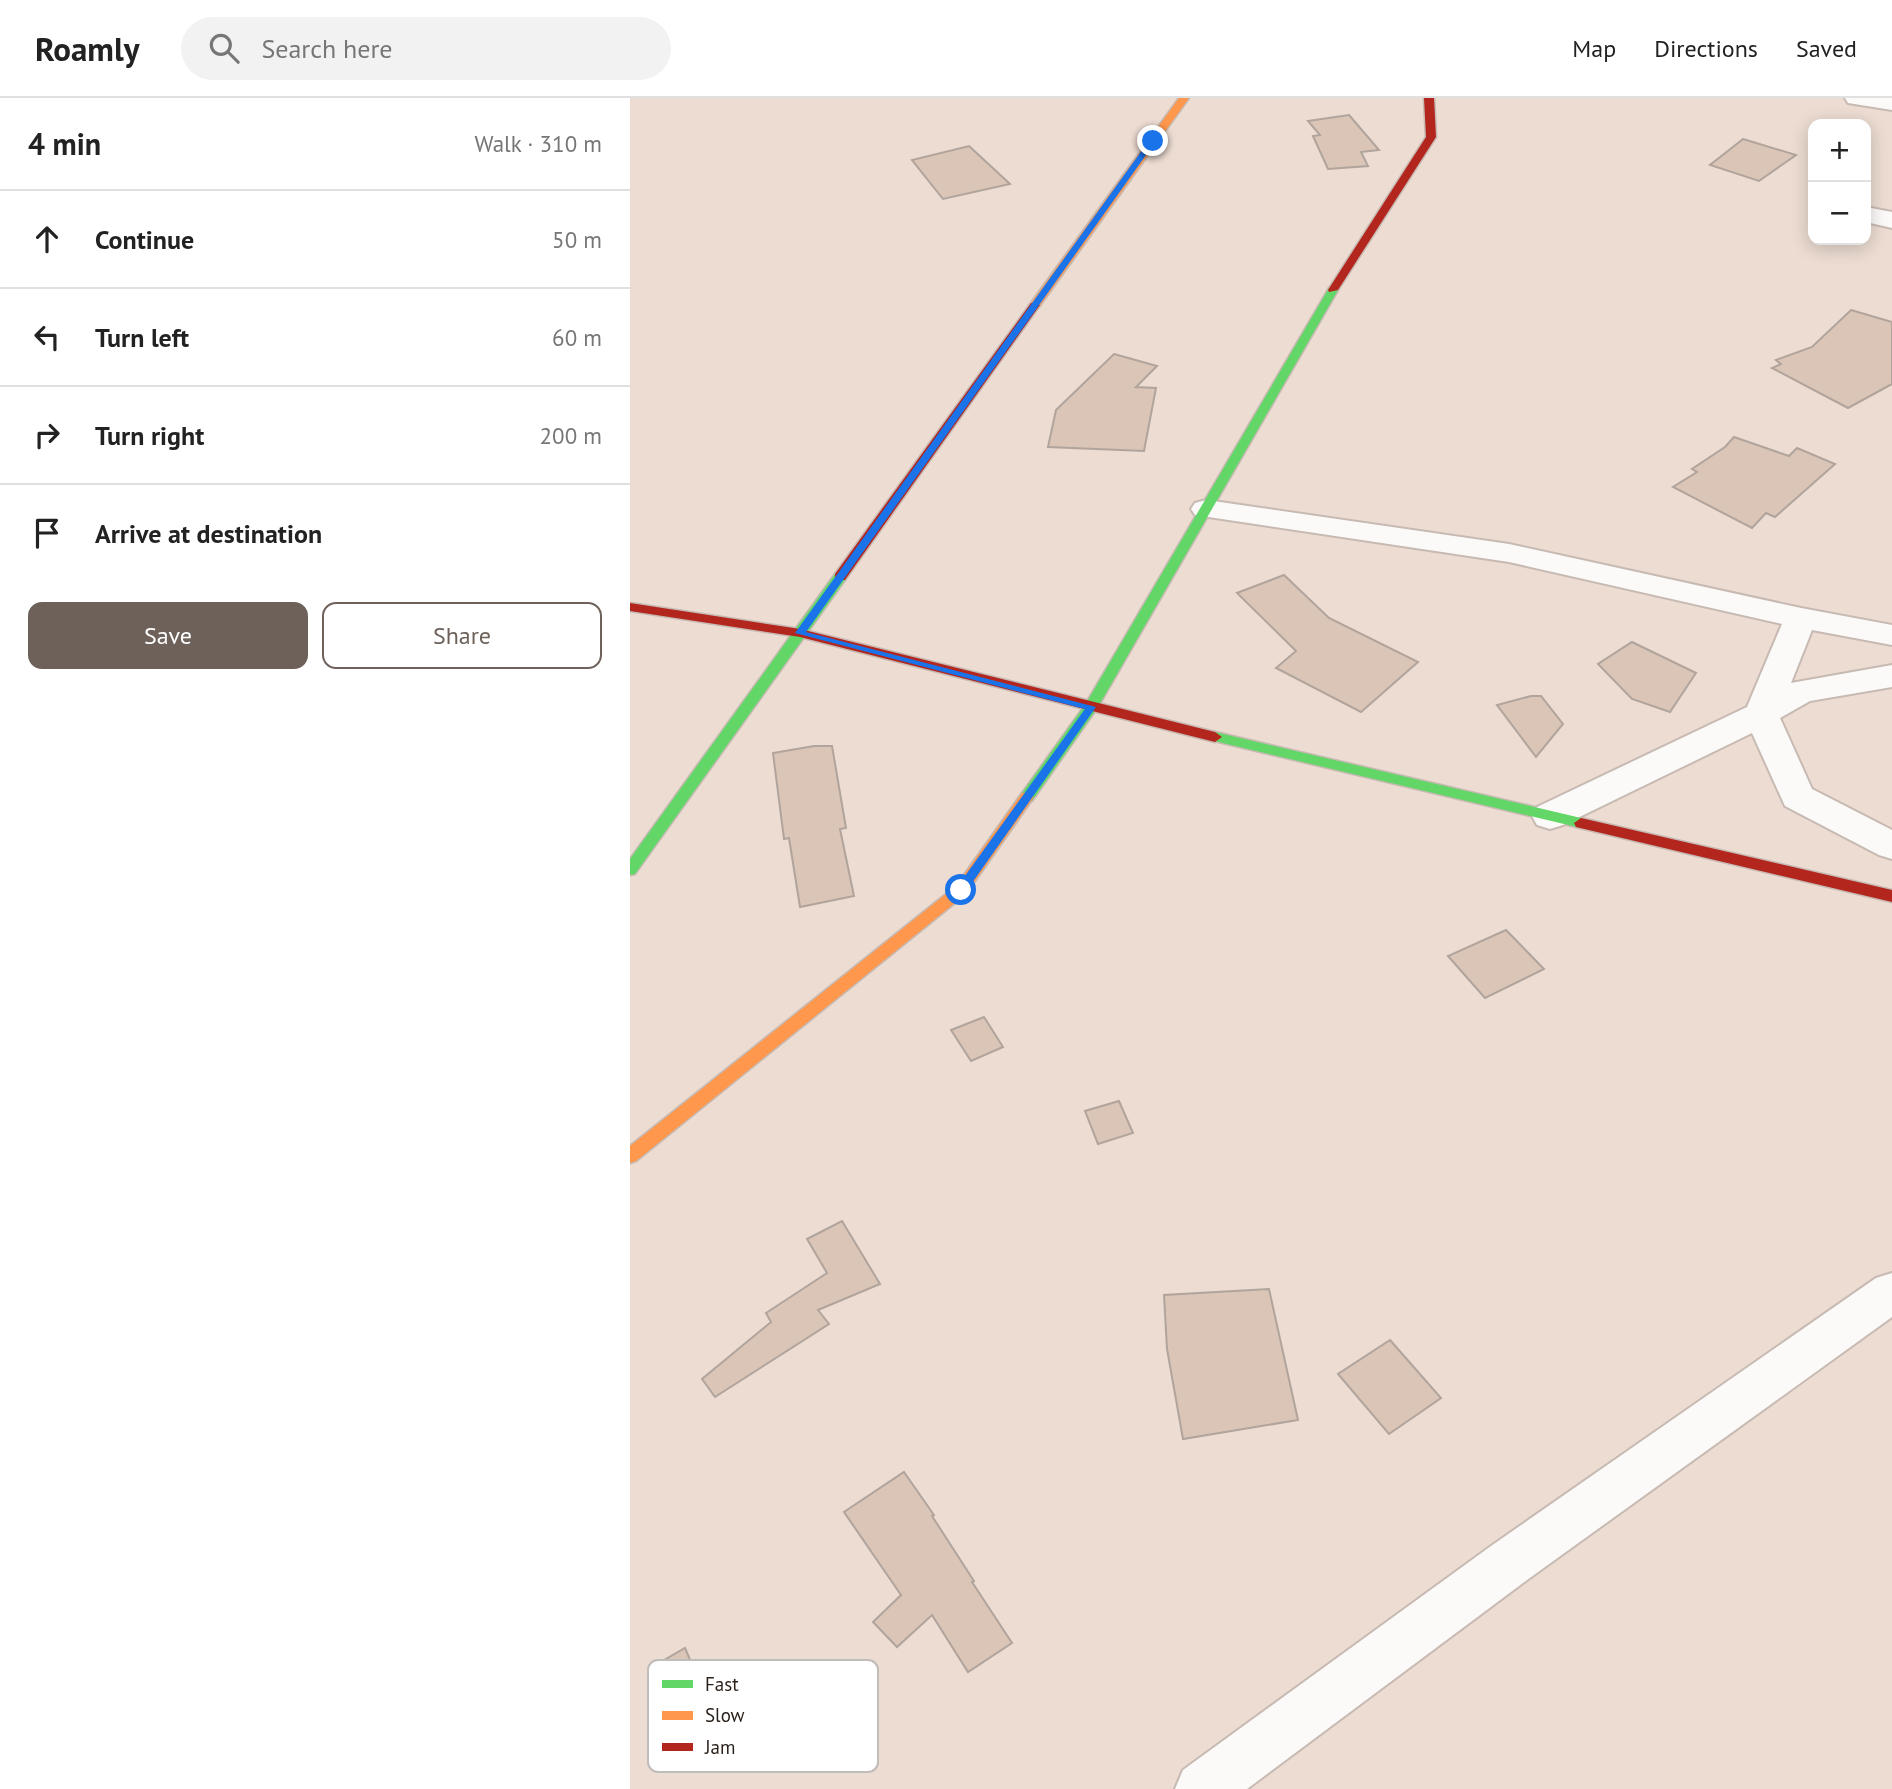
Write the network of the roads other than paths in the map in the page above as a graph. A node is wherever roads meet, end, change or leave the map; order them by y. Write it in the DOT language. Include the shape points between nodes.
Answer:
graph roads {
  1 [pos="1184,98"];
  2 [pos="1429,98"];
  3 [pos="1871,216"];
  4 [pos="1892,220"];
  5 [pos="1206,509"];
  6 [pos="630,607"];
  7 [pos="1801,618"];
  8 [pos="800,633"];
  9 [pos="1892,635"];
  10 [pos="1892,676"];
  11 [pos="1091,707"];
  12 [pos="1761,714"];
  13 [pos="1550,816"];
  14 [pos="1892,846"];
  15 [pos="630,870"];
  16 [pos="1892,896"];
  17 [pos="630,1156"];
  18 [pos="1892,1292"];
  19 [pos="1202,1789"];
  1 -- 8 [label="street"];
  2 -- 5 [label="street" via="1431,136 1337,284"];
  3 -- 4 [label="street"];
  5 -- 7 [label="street" via="1509,553"];
  5 -- 11 [label="street"];
  6 -- 8 [label="street"];
  7 -- 9 [label="street"];
  7 -- 12 [label="street"];
  8 -- 11 [label="street"];
  8 -- 15 [label="street"];
  10 -- 12 [label="street" via="1801,691"];
  11 -- 13 [label="street"];
  11 -- 17 [label="street" via="961,890"];
  12 -- 13 [label="street"];
  12 -- 14 [label="street" via="1798,797"];
  13 -- 16 [label="street"];
  18 -- 19 [label="street" via="1509,1563"];
}
